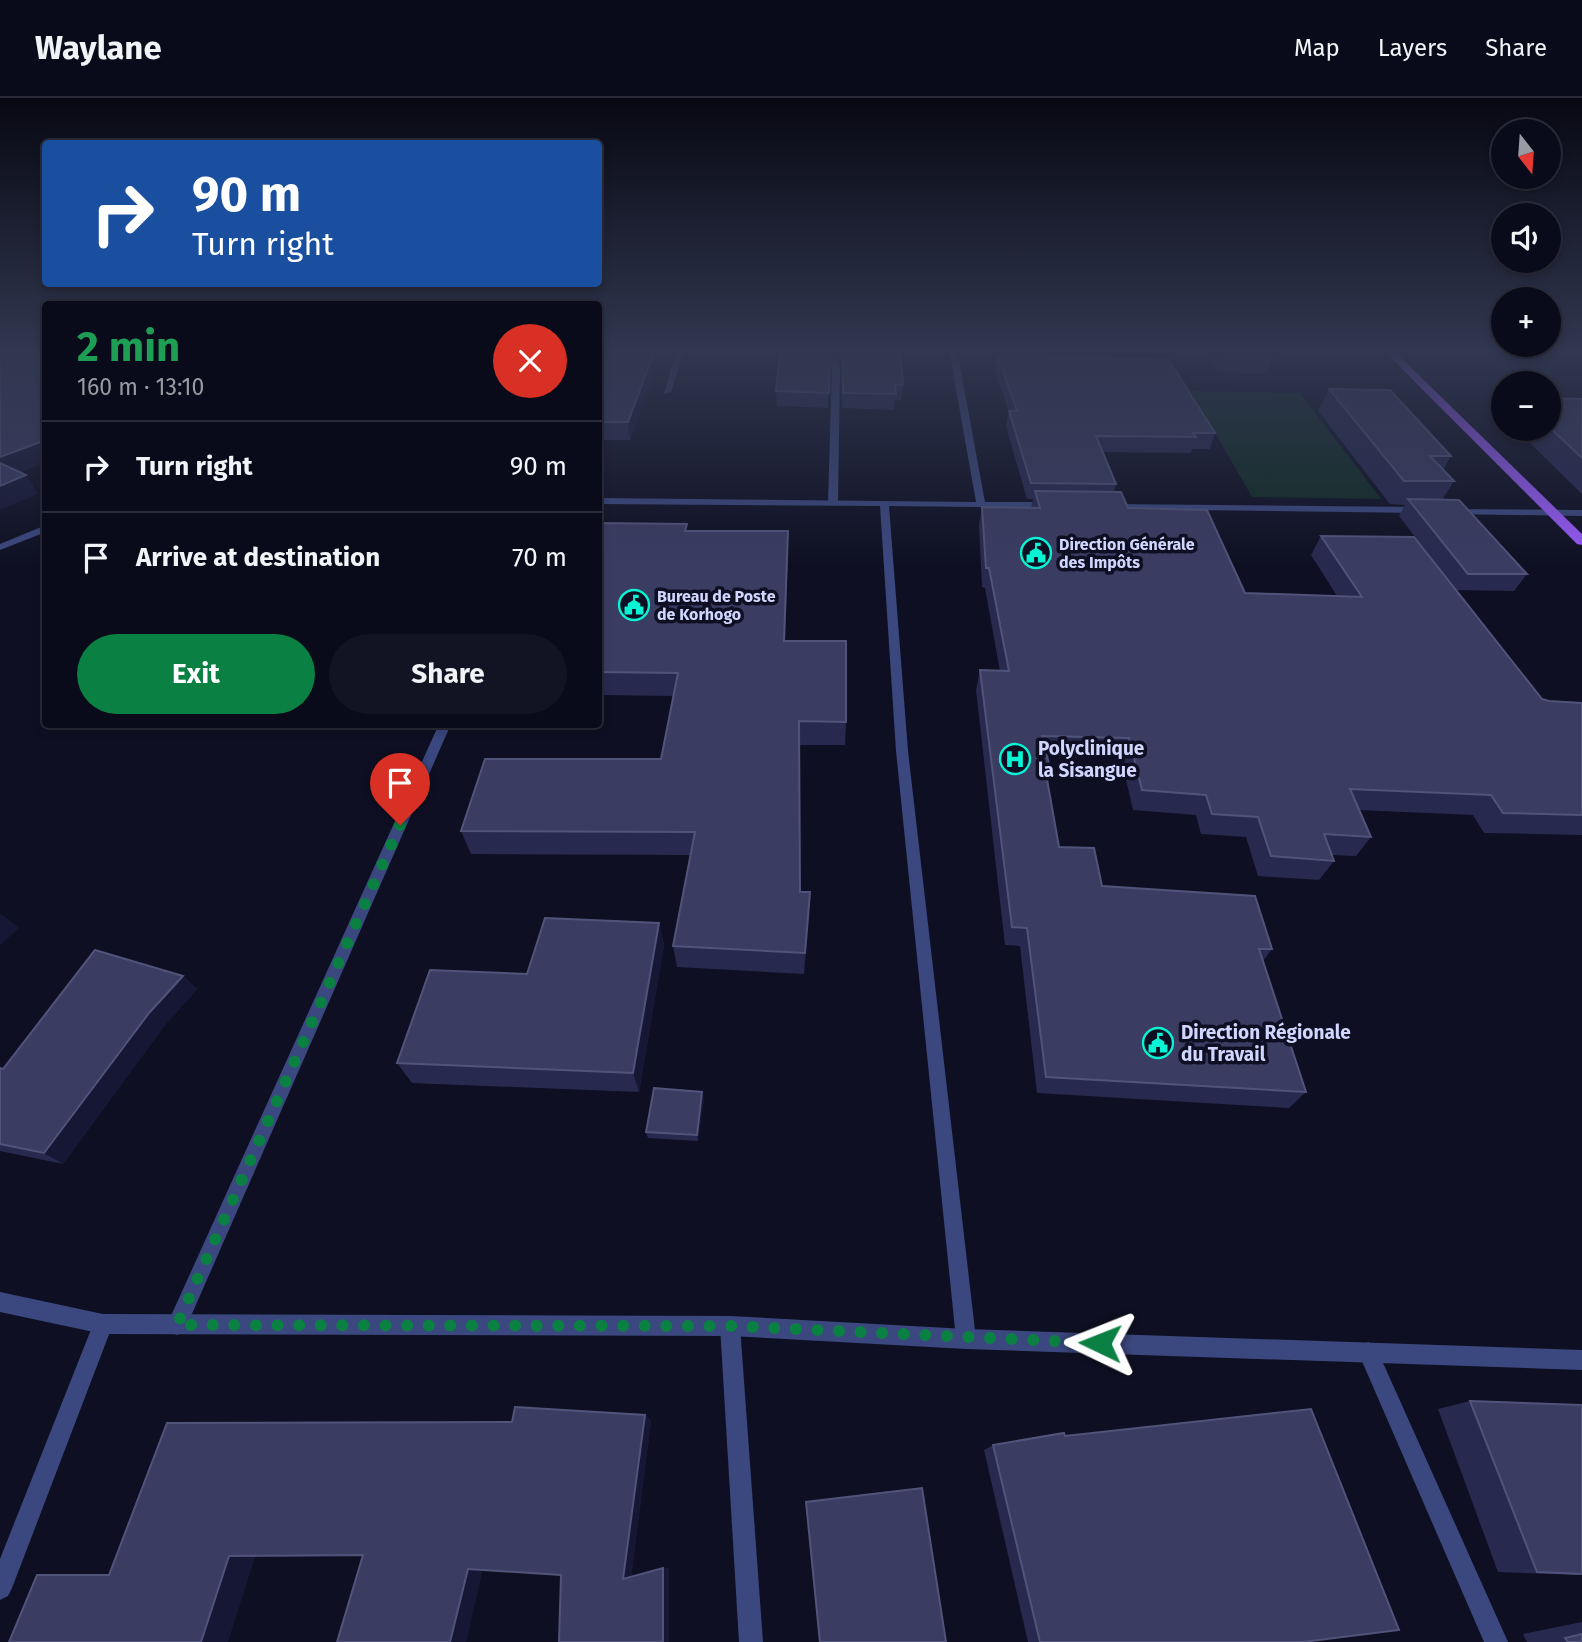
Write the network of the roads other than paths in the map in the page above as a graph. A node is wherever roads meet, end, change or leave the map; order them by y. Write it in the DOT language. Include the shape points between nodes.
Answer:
graph roads {
  1 [pos="835,422"];
  2 [pos="966,422"];
  3 [pos="1462,422"];
  4 [pos="602,501"];
  5 [pos="833,502"];
  6 [pos="884,502"];
  7 [pos="981,504"];
  8 [pos="1065,505"];
  9 [pos="1093,506"];
  10 [pos="1429,510"];
  11 [pos="1443,511"];
  12 [pos="1554,512"];
  13 [pos="1582,513"];
  14 [pos="42,530"];
  15 [pos="1582,541"];
  16 [pos="0,547"];
  17 [pos="443,728"];
  18 [pos="0,1303"];
  19 [pos="103,1324"];
  20 [pos="177,1325"];
  21 [pos="730,1326"];
  22 [pos="967,1339"];
  23 [pos="1368,1352"];
  24 [pos="1582,1360"];
  25 [pos="0,1588"];
  26 [pos="751,1642"];
  27 [pos="1496,1642"];
  1 -- 5 [label="street"];
  2 -- 7 [label="street"];
  3 -- 12 [label="main road"];
  4 -- 5 [label="street"];
  5 -- 6 [label="street"];
  6 -- 7 [label="street"];
  6 -- 22 [label="street" via="902,751"];
  7 -- 8 [label="street"];
  9 -- 10 [label="street"];
  11 -- 12 [label="street"];
  12 -- 13 [label="street"];
  12 -- 15 [label="main road"];
  14 -- 16 [label="street"];
  17 -- 20 [label="street"];
  18 -- 19 [label="street"];
  19 -- 20 [label="street"];
  19 -- 25 [label="street"];
  20 -- 21 [label="street"];
  21 -- 22 [label="street"];
  21 -- 26 [label="street"];
  22 -- 23 [label="street"];
  23 -- 24 [label="street"];
  23 -- 27 [label="street"];
}
